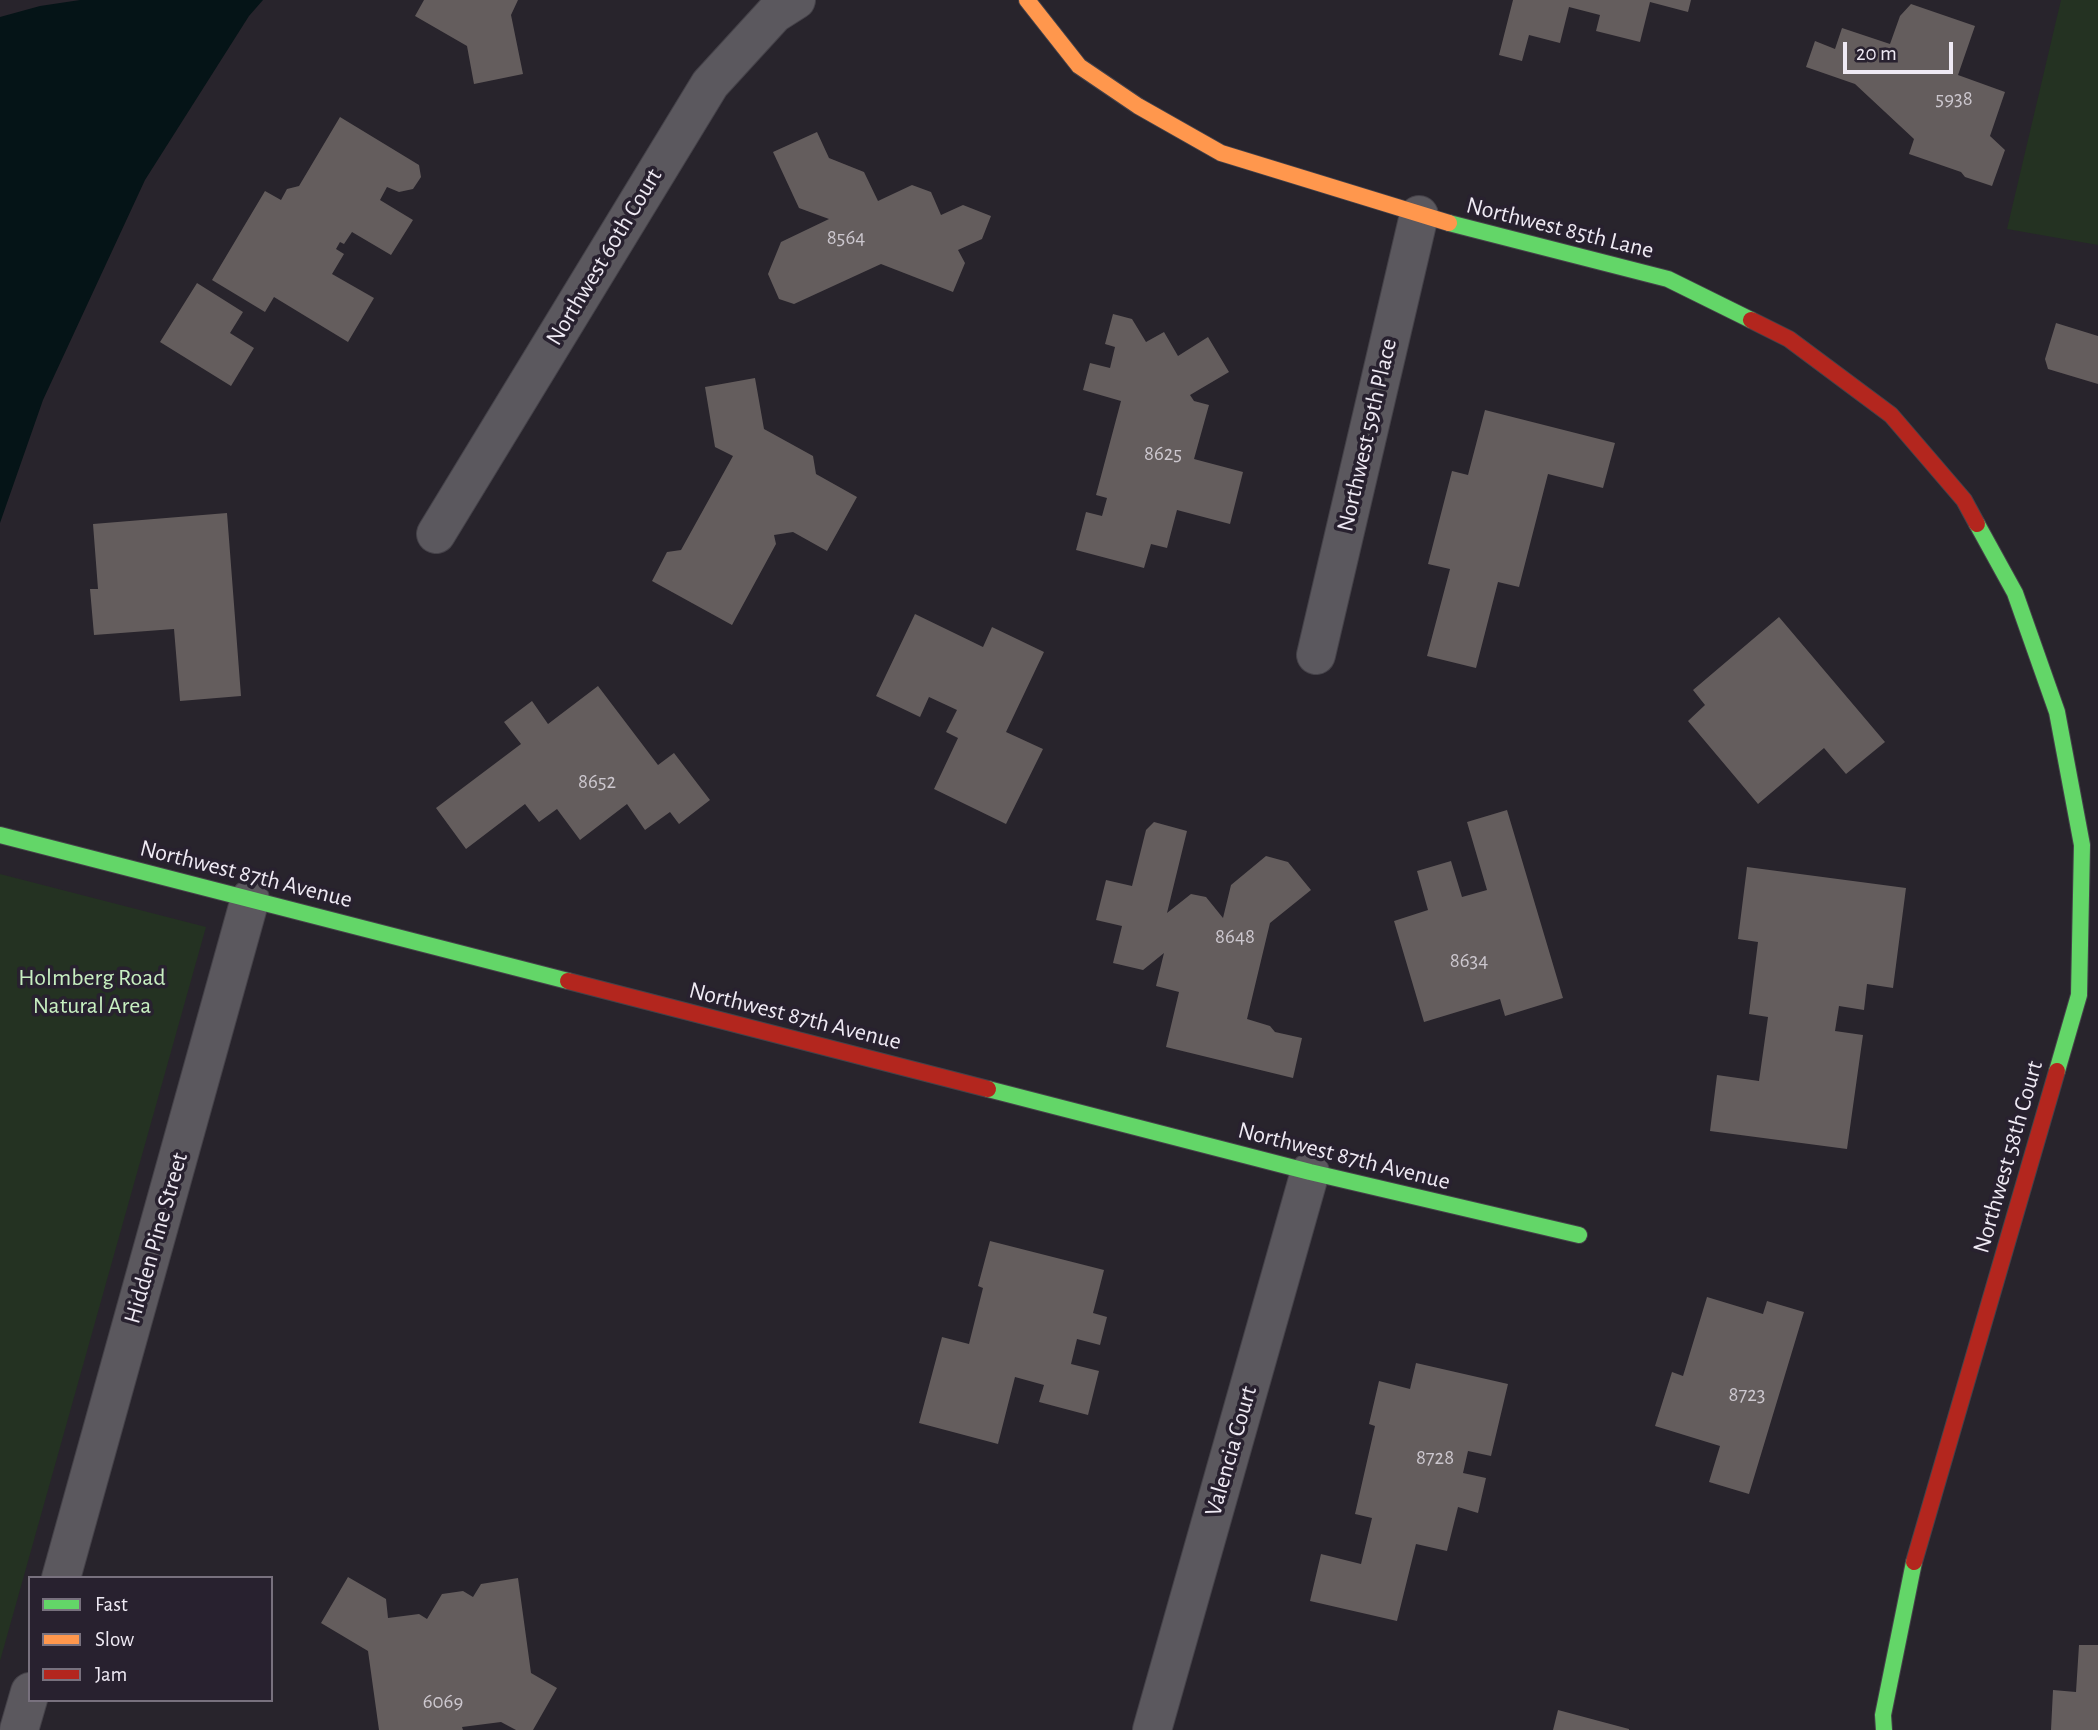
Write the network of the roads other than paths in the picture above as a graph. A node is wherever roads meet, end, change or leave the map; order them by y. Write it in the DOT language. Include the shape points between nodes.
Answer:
graph roads {
  1 [pos="796,0"];
  2 [pos="1027,0"];
  3 [pos="1419,215"];
  4 [pos="436,534"];
  5 [pos="2015,593"];
  6 [pos="1316,655"];
  7 [pos="0,835"];
  8 [pos="250,899"];
  9 [pos="1310,1172"];
  10 [pos="1579,1235"];
  11 [pos="62,1576"];
  12 [pos="28,1699"];
  13 [pos="19,1730"];
  14 [pos="1152,1730"];
  15 [pos="1884,1730"];
  1 -- 4 [label="street, Northwest 60th Court" via="774,14 710,84"];
  2 -- 3 [label="street, Northwest 85th Lane" via="1079,66 1221,153"];
  3 -- 5 [label="street, Northwest 85th Lane" via="1668,278 1790,339 1891,415 1964,499"];
  3 -- 6 [label="street, Northwest 59th Place"];
  5 -- 15 [label="street, Northwest 58th Court" via="2057,712 2082,845 2079,995 1913,1566 1883,1715"];
  7 -- 8 [label="street, Northwest 87th Avenue"];
  8 -- 9 [label="street, Northwest 87th Avenue"];
  8 -- 11 [label="street, Hidden Pine Street"];
  9 -- 10 [label="street, Northwest 87th Avenue"];
  9 -- 14 [label="street, Valencia Court"];
  12 -- 13 [label="street"];
}
